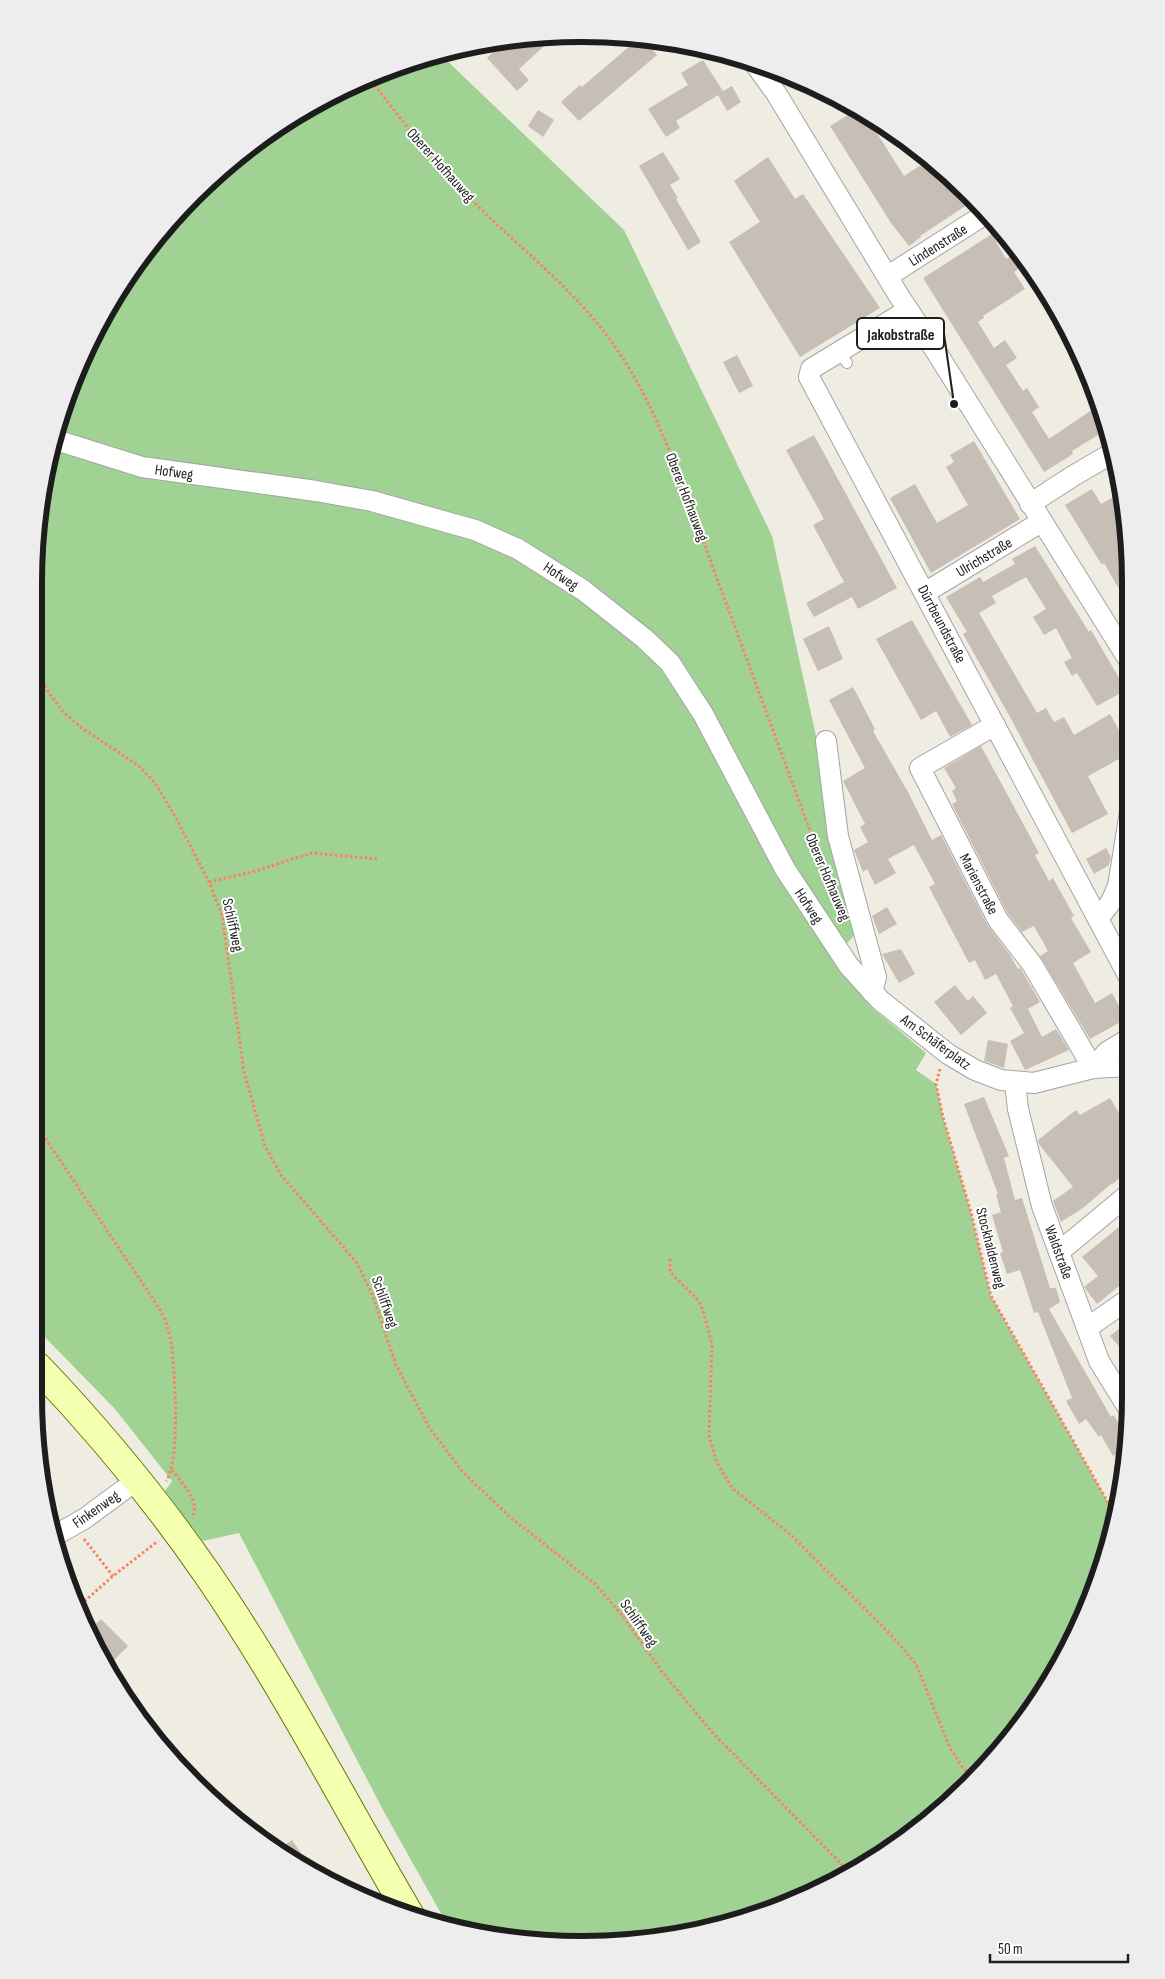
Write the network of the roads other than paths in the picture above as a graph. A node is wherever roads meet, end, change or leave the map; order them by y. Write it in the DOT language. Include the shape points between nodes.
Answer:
graph roads {
  1 [pos="762,73"];
  2 [pos="980,218"];
  3 [pos="888,276"];
  4 [pos="908,310"];
  5 [pos="61,442"];
  6 [pos="1107,456"];
  7 [pos="1030,504"];
  8 [pos="1041,522"];
  9 [pos="926,592"];
  10 [pos="1122,649"];
  11 [pos="995,725"];
  12 [pos="826,741"];
  13 [pos="1122,861"];
  14 [pos="1098,919"];
  15 [pos="1122,965"];
  16 [pos="872,992"];
  17 [pos="1122,1043"];
  18 [pos="1122,1066"];
  19 [pos="1093,1068"];
  20 [pos="1015,1083"];
  21 [pos="1122,1199"];
  22 [pos="1059,1252"];
  23 [pos="1122,1304"];
  24 [pos="1087,1328"];
  25 [pos="42,1372"];
  26 [pos="1122,1398"];
  27 [pos="138,1480"];
  28 [pos="60,1533"];
  29 [pos="405,1906"];
  1 -- 3 [label="street"];
  2 -- 3 [label="street, Lindenstraße"];
  3 -- 4 [label="street"];
  4 -- 7 [label="street"];
  4 -- 9 [label="street, Dürrbeundstraße" via="844,358 811,369 809,377"];
  5 -- 16 [label="street, Hofweg" via="142,467 346,496 448,521 518,549 583,590 645,639 680,676 785,869 849,966"];
  6 -- 7 [label="street"];
  7 -- 8 [label="street"];
  8 -- 9 [label="street, Ulrichstraße"];
  8 -- 10 [label="street"];
  9 -- 11 [label="street, Dürrbeundstraße"];
  11 -- 14 [label="street, Dürrbeundstraße"];
  11 -- 19 [label="street, Marienstraße" via="920,768 998,920 1032,964"];
  12 -- 16 [label="street" via="838,836 876,980"];
  13 -- 14 [label="street" via="1118,886"];
  14 -- 15 [label="street, Dürrbeundstraße"];
  16 -- 20 [label="street, Am Schäferplatz" via="948,1054 988,1076"];
  17 -- 19 [label="street, Am Schäferplatz" via="1107,1052"];
  18 -- 19 [label="street, Am Schäferplatz"];
  19 -- 20 [label="street, Am Schäferplatz" via="1046,1082"];
  20 -- 22 [label="street, Waldstraße" via="1038,1192"];
  21 -- 22 [label="street"];
  22 -- 24 [label="street, Waldstraße"];
  23 -- 24 [label="street"];
  24 -- 26 [label="street, Waldstraße" via="1104,1370"];
  25 -- 27 [label="main road"];
  27 -- 28 [label="street, Finkenweg"];
  27 -- 29 [label="main road" via="204,1568 242,1626"];
}
